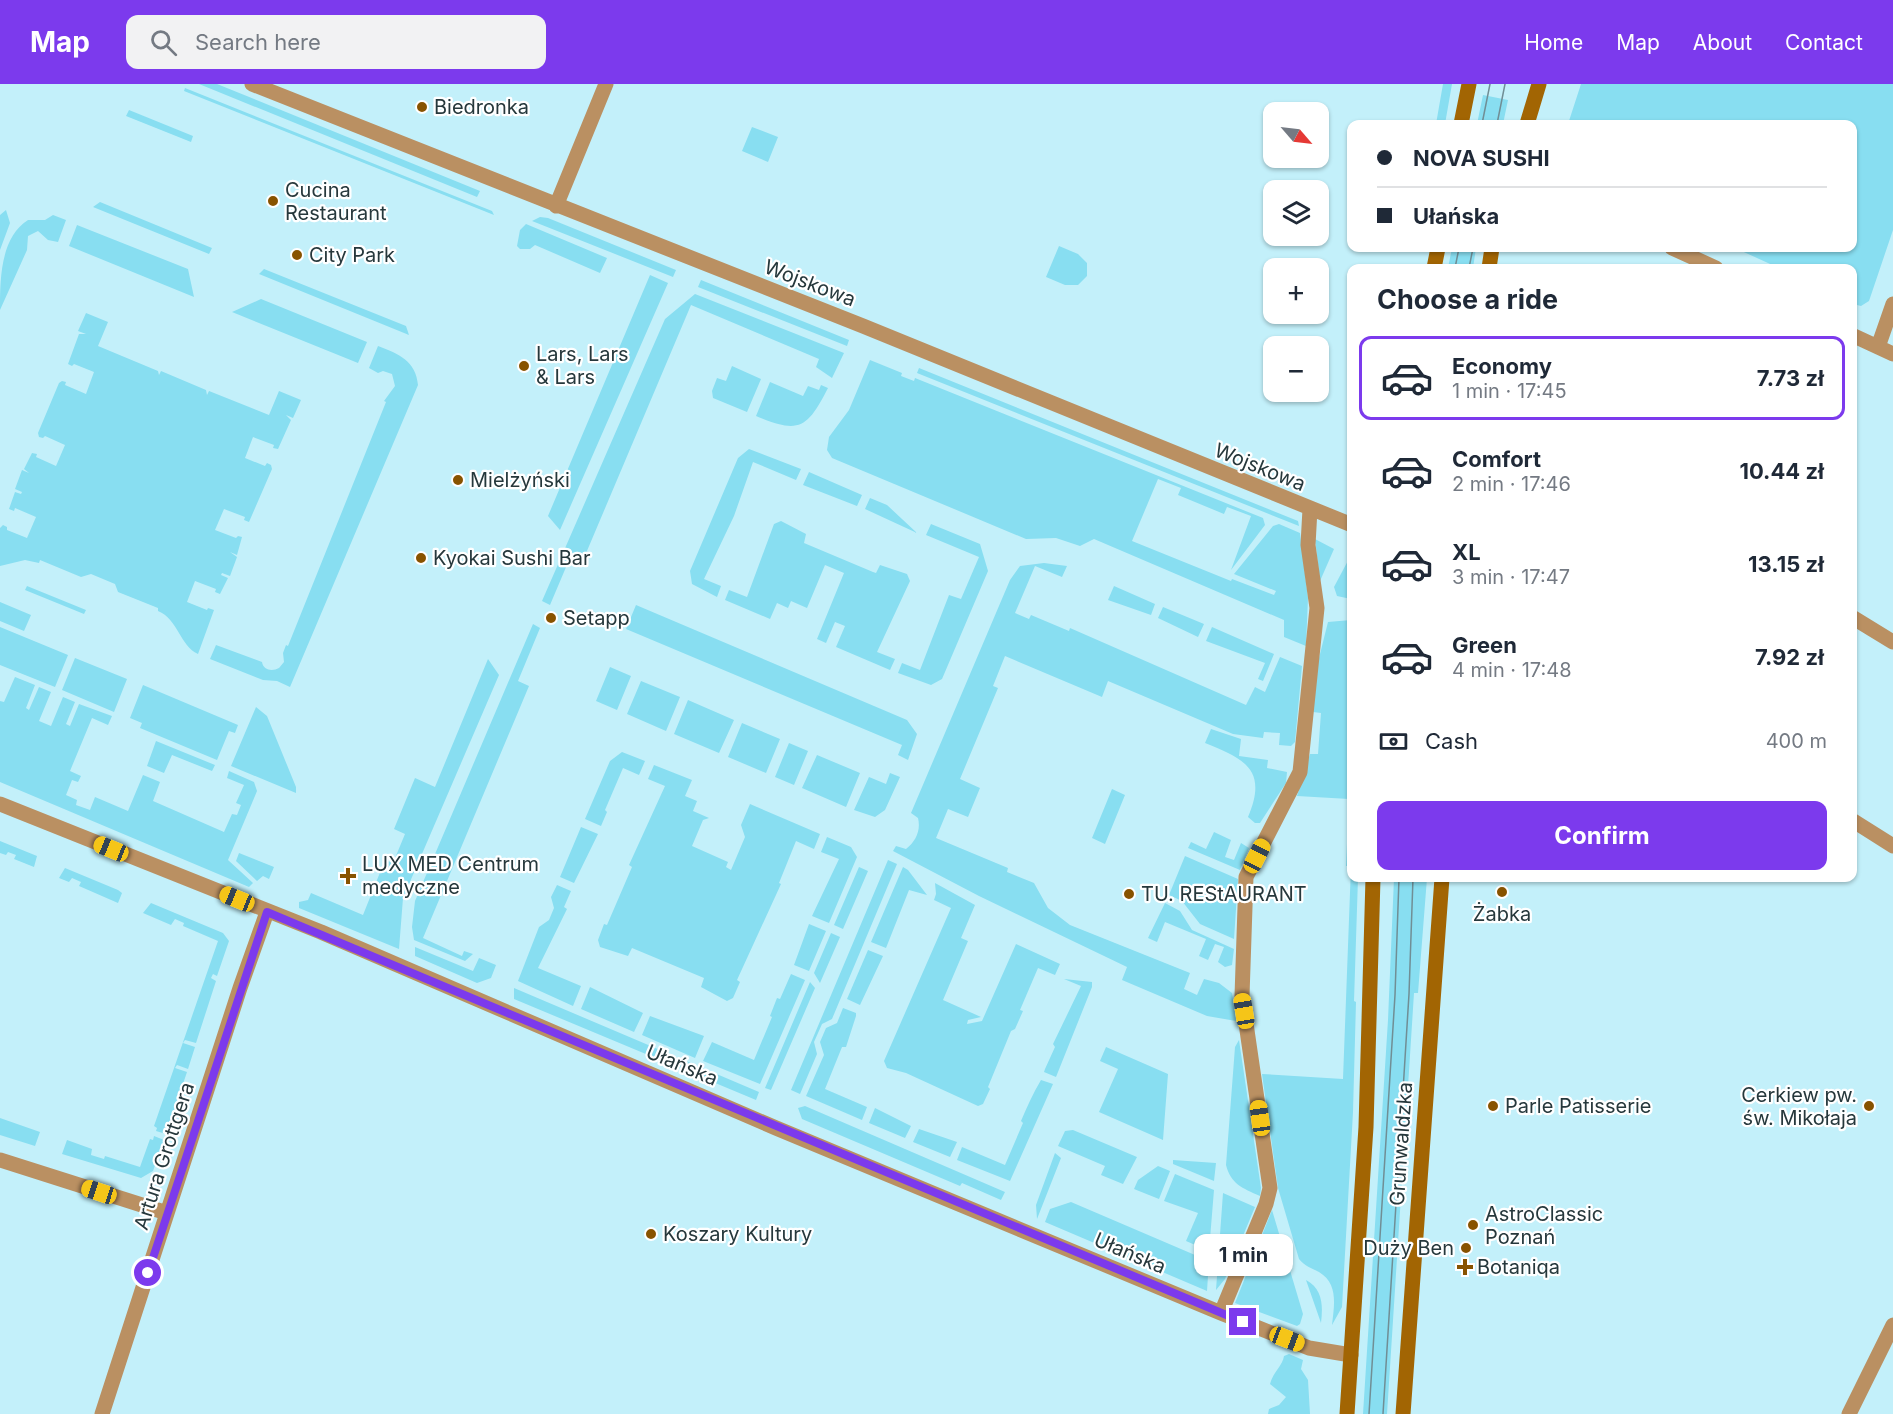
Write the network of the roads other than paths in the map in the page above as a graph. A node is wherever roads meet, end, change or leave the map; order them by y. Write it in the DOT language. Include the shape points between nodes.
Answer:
graph roads {
  1 [pos="252,84"];
  2 [pos="606,84"];
  3 [pos="1468,84"];
  4 [pos="1539,84"];
  5 [pos="1462,120"];
  6 [pos="1528,120"];
  7 [pos="556,206"];
  8 [pos="1681,252"];
  9 [pos="1707,264"];
  10 [pos="1893,304"];
  11 [pos="1857,337"];
  12 [pos="1878,347"];
  13 [pos="1893,354"];
  14 [pos="1310,510"];
  15 [pos="1347,523"];
  16 [pos="1857,619"];
  17 [pos="1893,642"];
  18 [pos="0,804"];
  19 [pos="1857,823"];
  20 [pos="1893,846"];
  21 [pos="1373,882"];
  22 [pos="1442,882"];
  23 [pos="267,912"];
  24 [pos="0,1160"];
  25 [pos="167,1213"];
  26 [pos="1221,1313"];
  27 [pos="1893,1325"];
  28 [pos="1351,1355"];
  29 [pos="102,1414"];
  30 [pos="1347,1414"];
  31 [pos="1403,1414"];
  32 [pos="1849,1414"];
  1 -- 7 [label="street, Wojskowa"];
  2 -- 7 [label="street"];
  3 -- 5 [label="street"];
  4 -- 6 [label="street"];
  7 -- 14 [label="street, Wojskowa" via="863,326"];
  8 -- 9 [label="street"];
  10 -- 12 [label="street"];
  11 -- 12 [label="street"];
  12 -- 13 [label="street"];
  14 -- 15 [label="street, Wojskowa"];
  14 -- 26 [label="street" via="1308,544 1317,608 1300,771 1246,877 1242,996 1270,1188"];
  16 -- 17 [label="street"];
  18 -- 23 [label="street, Ułańska"];
  19 -- 20 [label="street"];
  21 -- 28 [label="street, Grunwaldzka" via="1365,1137"];
  22 -- 31 [label="street, Grunwaldzka"];
  23 -- 25 [label="street, Artura Grottgera"];
  23 -- 26 [label="street, Ułańska"];
  24 -- 25 [label="street"];
  25 -- 29 [label="street, Artura Grottgera"];
  26 -- 28 [label="street, Ułańska" via="1309,1348"];
  27 -- 32 [label="street"];
  28 -- 30 [label="street, Grunwaldzka"];
}
